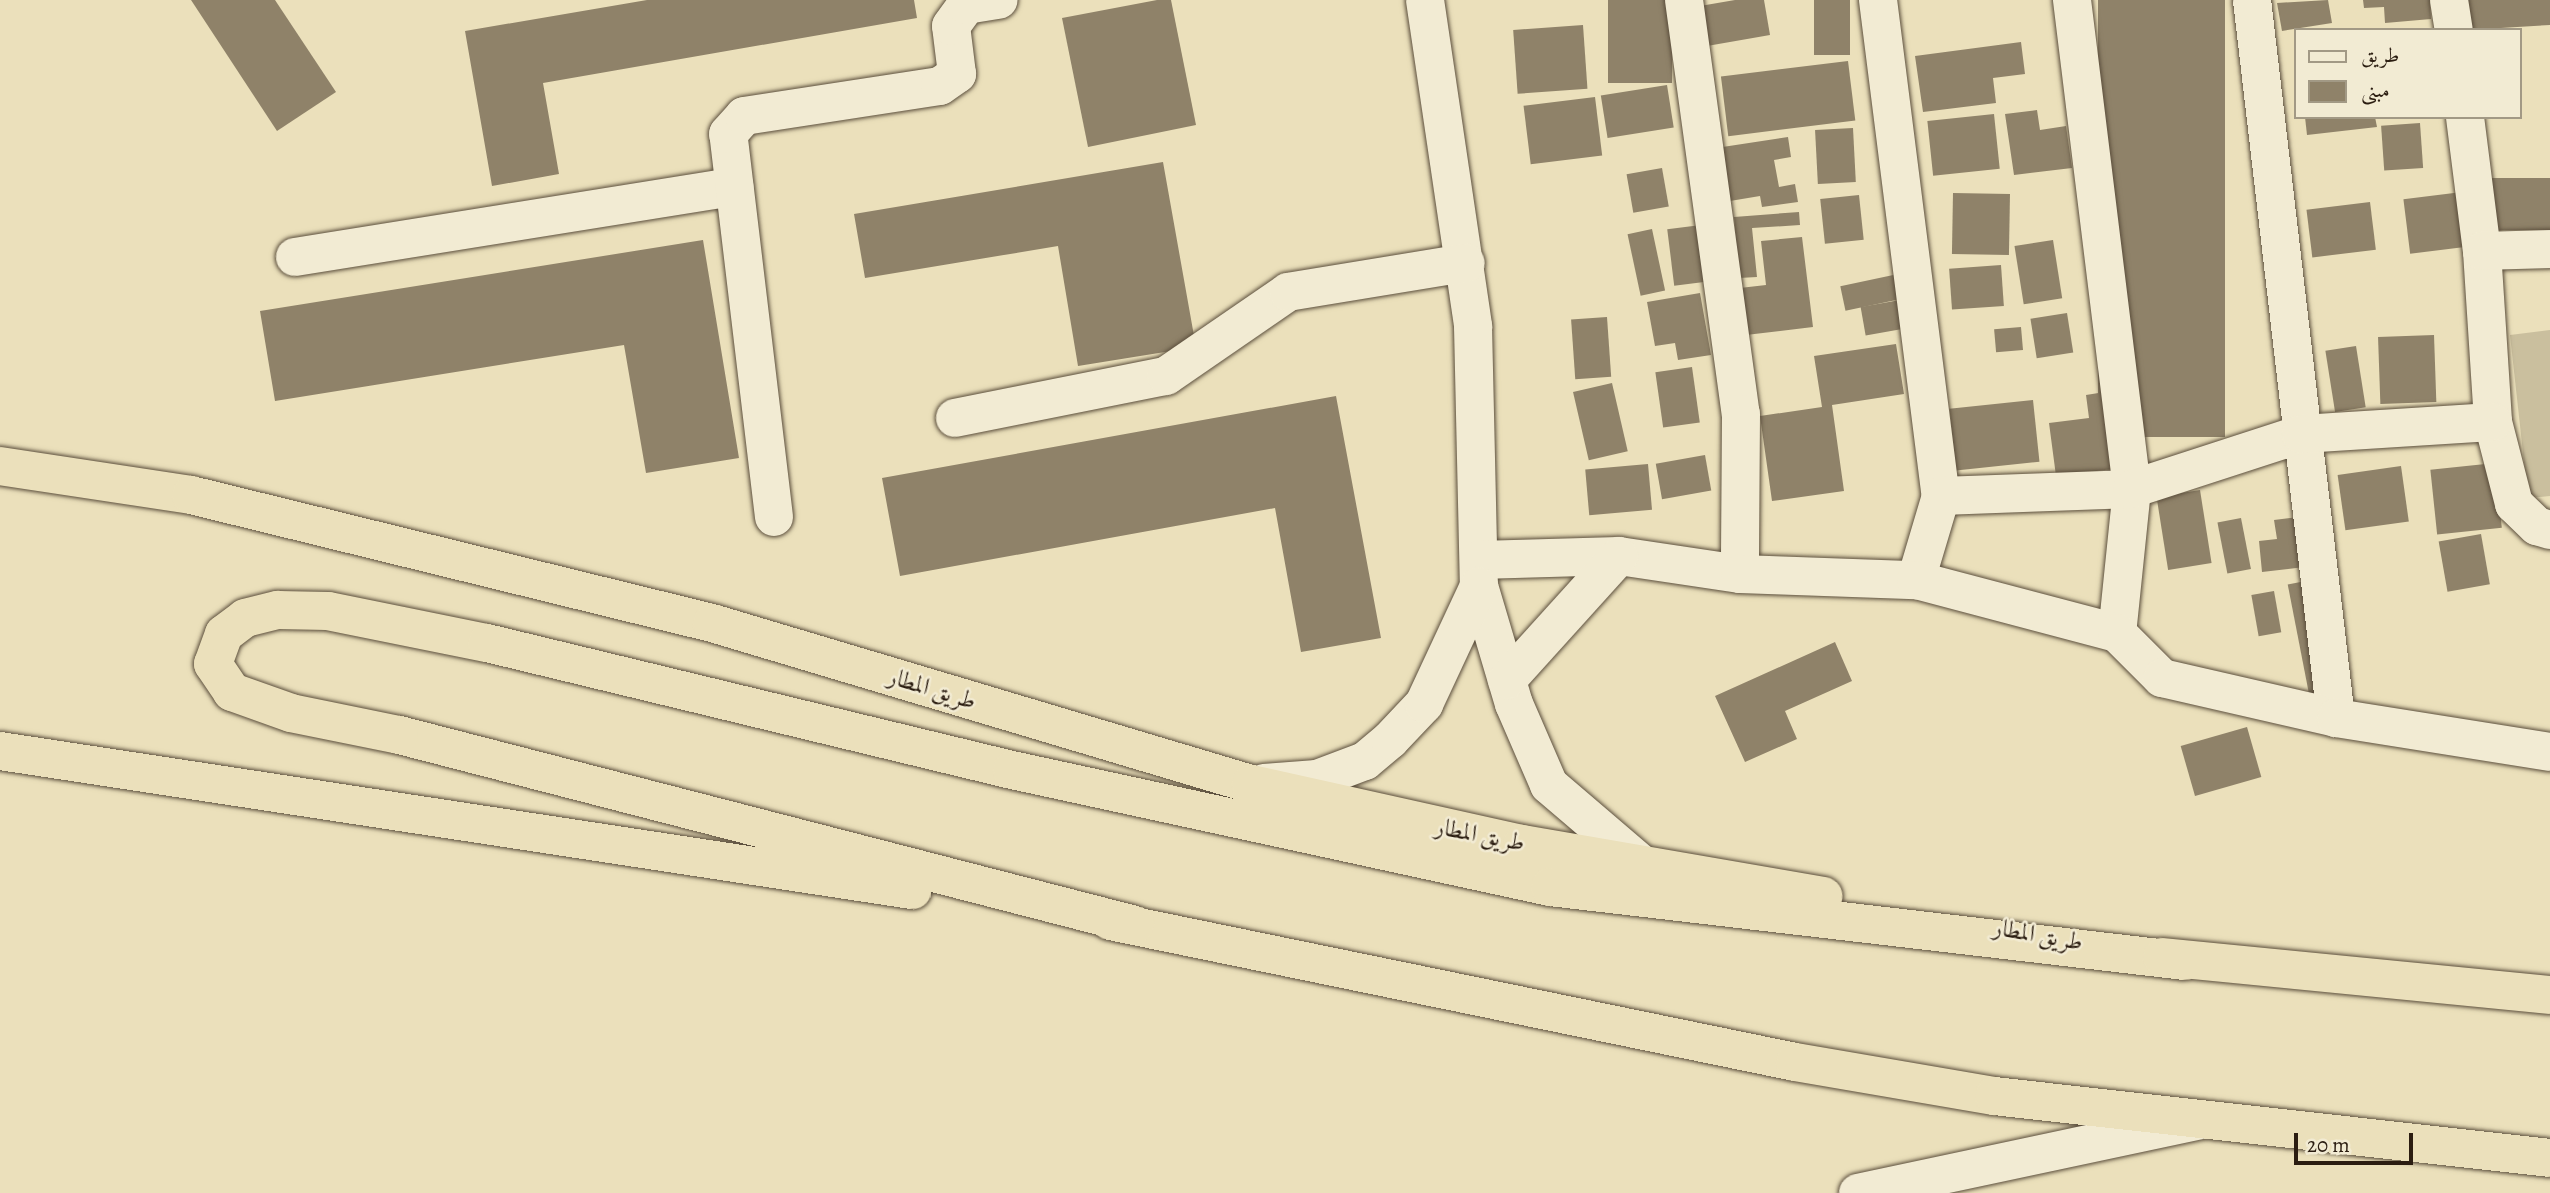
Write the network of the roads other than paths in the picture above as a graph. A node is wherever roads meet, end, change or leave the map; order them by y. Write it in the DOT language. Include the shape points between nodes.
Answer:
graph roads {
  1 [pos="999,0"];
  2 [pos="1425,0"];
  3 [pos="1684,0"];
  4 [pos="1878,0"];
  5 [pos="2073,0"];
  6 [pos="2252,0"];
  7 [pos="2449,0"];
  8 [pos="2454,28"];
  9 [pos="2465,119"];
  10 [pos="734,187"];
  11 [pos="2550,249"];
  12 [pos="2482,251"];
  13 [pos="295,257"];
  14 [pos="1466,262"];
  15 [pos="955,418"];
  16 [pos="2493,422"];
  17 [pos="2301,434"];
  18 [pos="0,466"];
  19 [pos="2132,489"];
  20 [pos="1941,496"];
  21 [pos="774,517"];
  22 [pos="2550,530"];
  23 [pos="1619,556"];
  24 [pos="1479,573"];
  25 [pos="1740,574"];
  26 [pos="1916,580"];
  27 [pos="2117,633"];
  28 [pos="1507,680"];
  29 [pos="2336,718"];
  30 [pos="0,751"];
  31 [pos="2550,752"];
  32 [pos="1251,785"];
  33 [pos="1639,862"];
  34 [pos="1135,925"];
  35 [pos="2185,961"];
  36 [pos="2550,995"];
  37 [pos="2207,1119"];
  38 [pos="2550,1158"];
  39 [pos="1863,1193"];
  1 -- 10 [label="street" via="966,5 951,26 957,74 940,86 744,116 727,134"];
  2 -- 14 [label="street"];
  3 -- 25 [label="street" via="1741,414"];
  4 -- 20 [label="street"];
  5 -- 19 [label="street"];
  6 -- 17 [label="street"];
  7 -- 8 [label="street"];
  9 -- 12 [label="street"];
  10 -- 13 [label="street"];
  10 -- 21 [label="street"];
  11 -- 12 [label="street"];
  12 -- 16 [label="street"];
  14 -- 15 [label="street" via="1288,292 1166,376"];
  14 -- 24 [label="street" via="1473,327"];
  16 -- 17 [label="street"];
  16 -- 22 [label="street" via="2514,504 2537,526"];
  17 -- 19 [label="street"];
  17 -- 29 [label="street"];
  18 -- 32 [label="highway, طريق المطار" via="191,495 712,623"];
  19 -- 20 [label="street"];
  19 -- 27 [label="street"];
  20 -- 26 [label="street"];
  23 -- 24 [label="street"];
  23 -- 25 [label="street"];
  23 -- 28 [label="street"];
  24 -- 28 [label="street"];
  24 -- 32 [label="street" via="1424,704 1390,740 1365,761 1317,779"];
  25 -- 26 [label="street"];
  26 -- 27 [label="street"];
  27 -- 29 [label="street" via="2162,678"];
  28 -- 33 [label="street" via="1549,785"];
  29 -- 31 [label="street"];
  30 -- 34 [label="highway"];
  32 -- 33 [label="highway, طريق المطار" via="1522,844"];
  33 -- 35 [label="highway, طريق المطار"];
  34 -- 35 [label="highway" via="412,738 291,713 232,692 213,664 224,634 245,618 278,610 327,611 487,643 1012,770 1550,887"];
  34 -- 37 [label="highway" via="1796,1062 1994,1096"];
  35 -- 36 [label="highway, طريق المطار"];
  37 -- 38 [label="highway"];
  37 -- 39 [label="street"];
}
